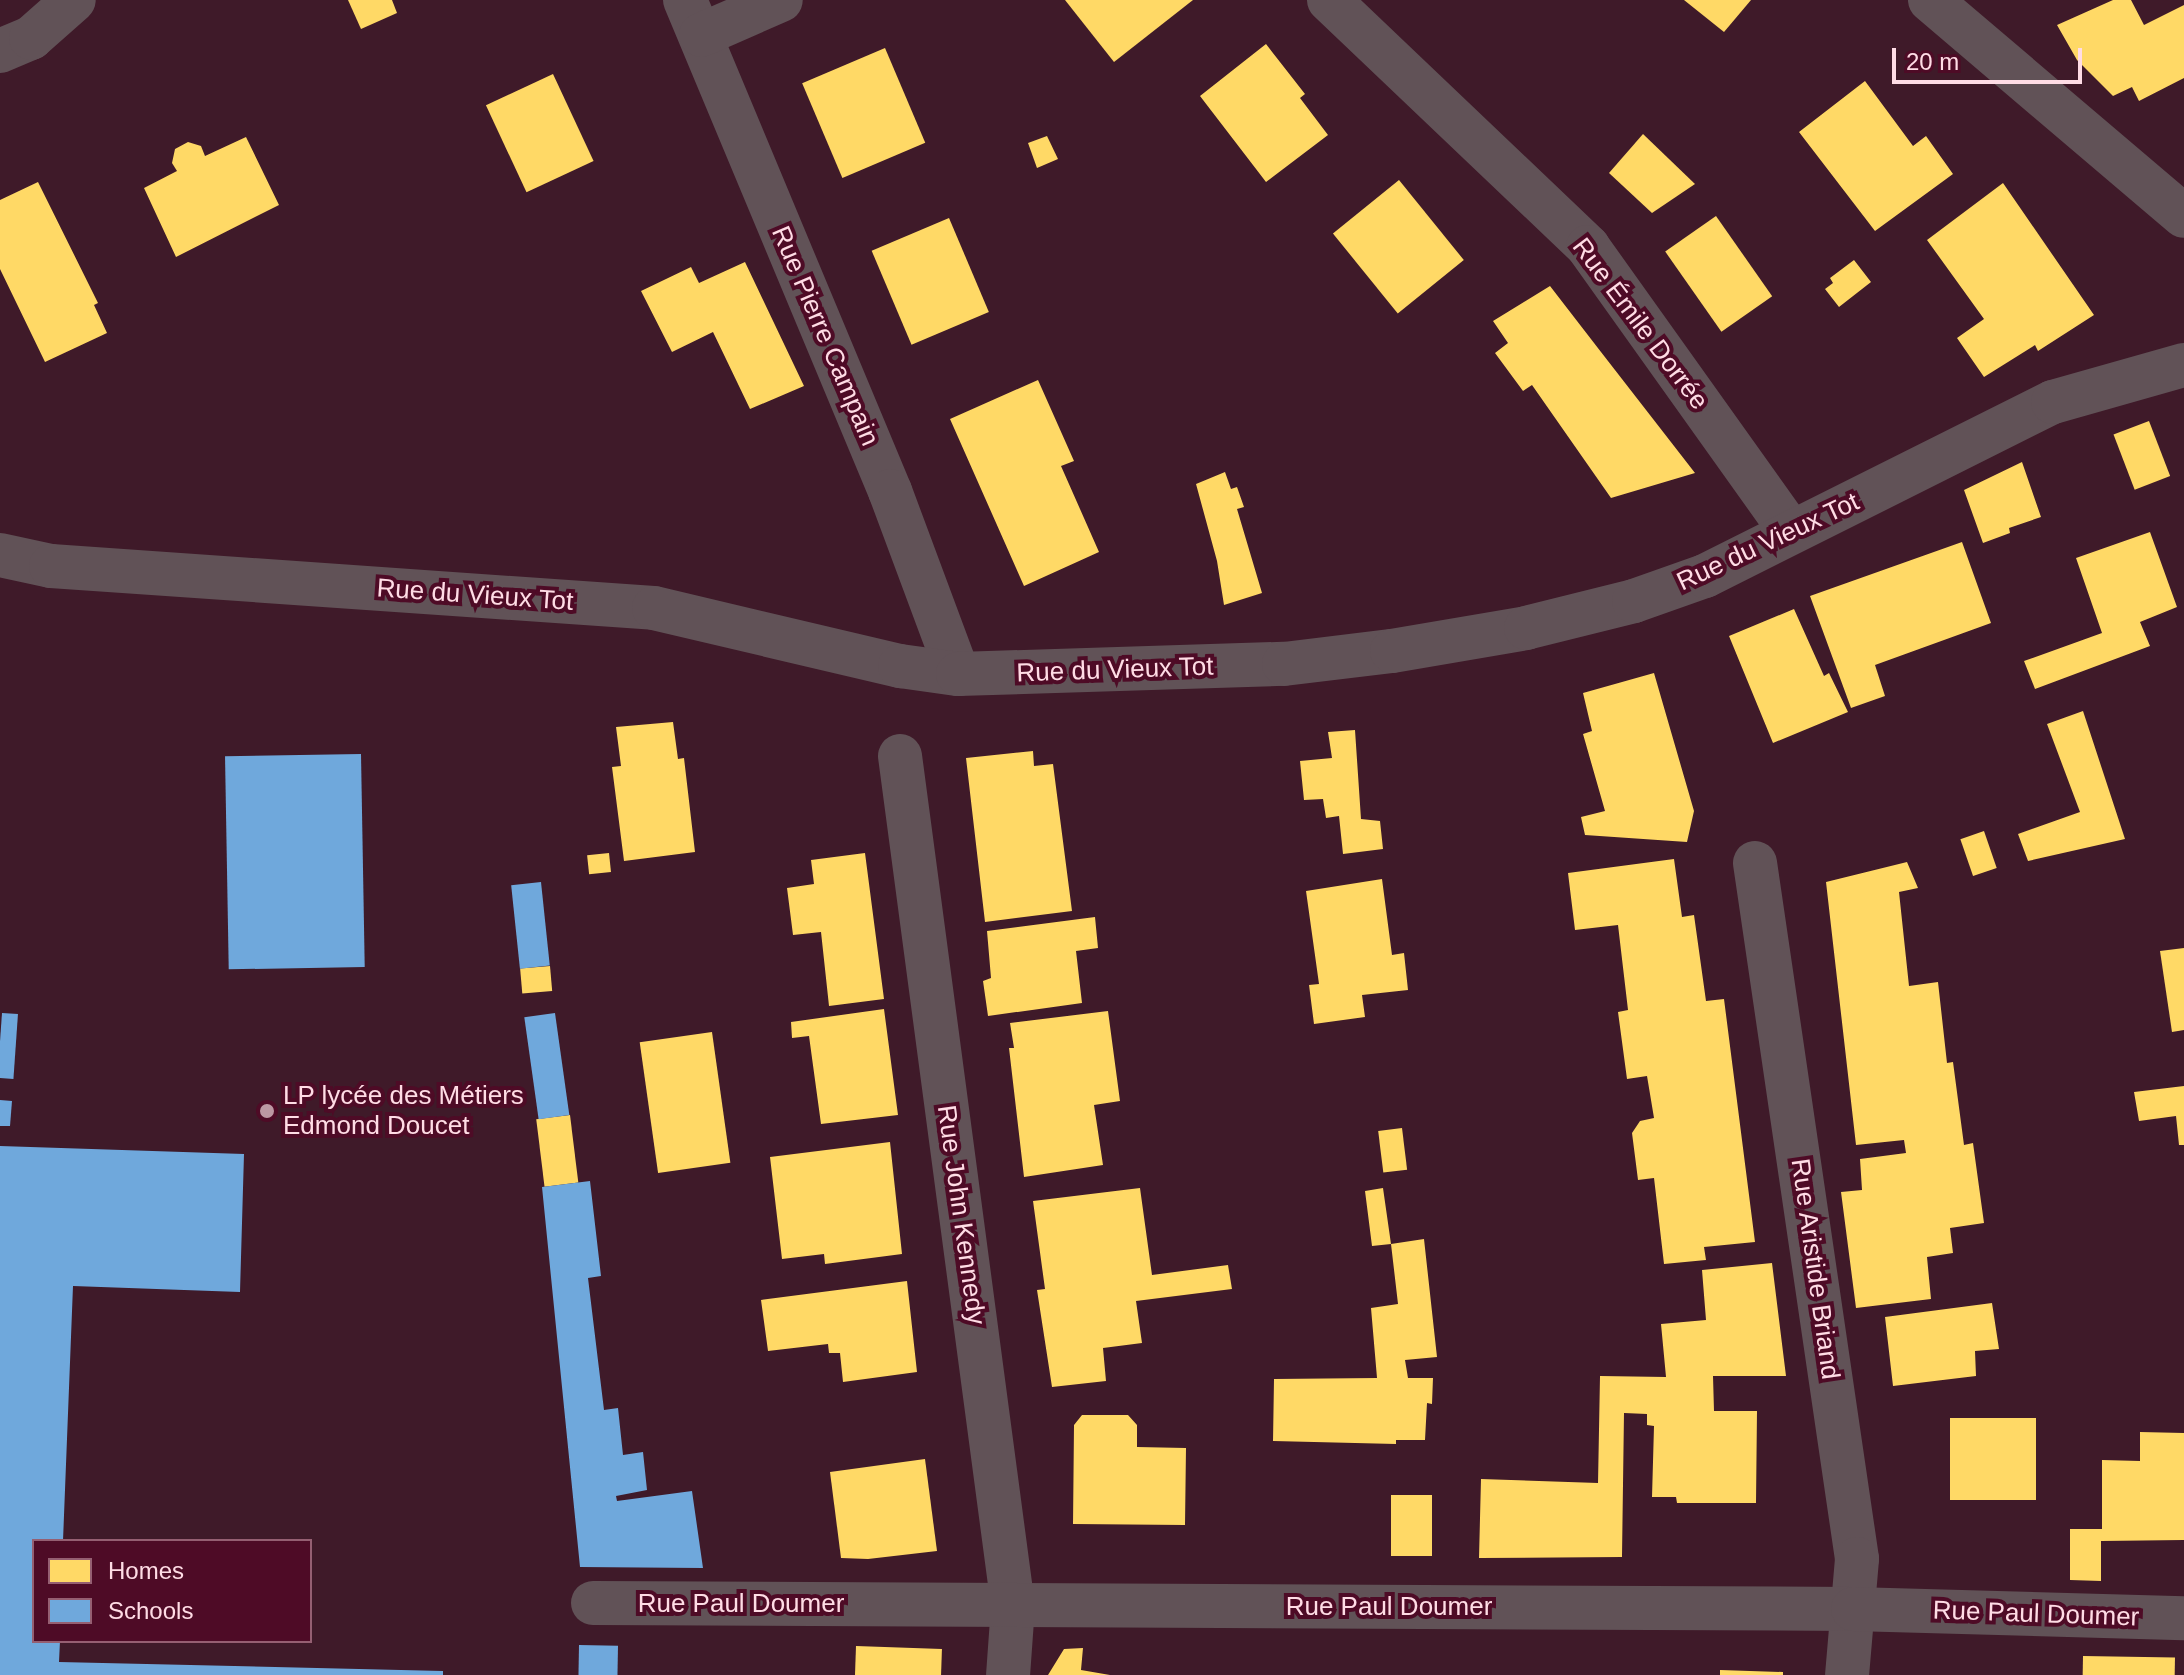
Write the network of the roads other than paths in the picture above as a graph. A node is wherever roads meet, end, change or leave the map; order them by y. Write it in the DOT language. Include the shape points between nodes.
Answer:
graph roads {
  1 [pos="74,0"];
  2 [pos="781,0"];
  3 [pos="1329,0"];
  4 [pos="1931,0"];
  5 [pos="693,18"];
  6 [pos="0,51"];
  7 [pos="2184,216"];
  8 [pos="2184,365"];
  9 [pos="1791,532"];
  10 [pos="0,555"];
  11 [pos="958,674"];
  12 [pos="900,756"];
  13 [pos="1755,863"];
  14 [pos="593,1603"];
  15 [pos="1013,1606"];
  16 [pos="1853,1609"];
  17 [pos="2184,1618"];
  18 [pos="1008,1675"];
  19 [pos="1847,1675"];
  1 -- 6 [label="street" via="31,38"];
  2 -- 5 [label="street"];
  3 -- 9 [label="street, Rue Émile Dorrée" via="1588,247"];
  4 -- 7 [label="street"];
  5 -- 11 [label="street, Rue Pierre Campain" via="890,491"];
  8 -- 9 [label="street, Rue du Vieux Tot" via="2053,402"];
  9 -- 11 [label="street, Rue du Vieux Tot" via="1705,576 1634,601 1422,646 1284,664"];
  10 -- 11 [label="street, Rue du Vieux Tot" via="51,566 654,608 900,666"];
  12 -- 15 [label="street, Rue John Kennedy"];
  13 -- 16 [label="street, Rue Aristide Briand" via="1857,1559"];
  14 -- 15 [label="street, Rue Paul Doumer"];
  15 -- 16 [label="street, Rue Paul Doumer"];
  15 -- 18 [label="street, Rue John Kennedy"];
  16 -- 17 [label="street, Rue Paul Doumer"];
  16 -- 19 [label="street, Rue Aristide Briand"];
}
